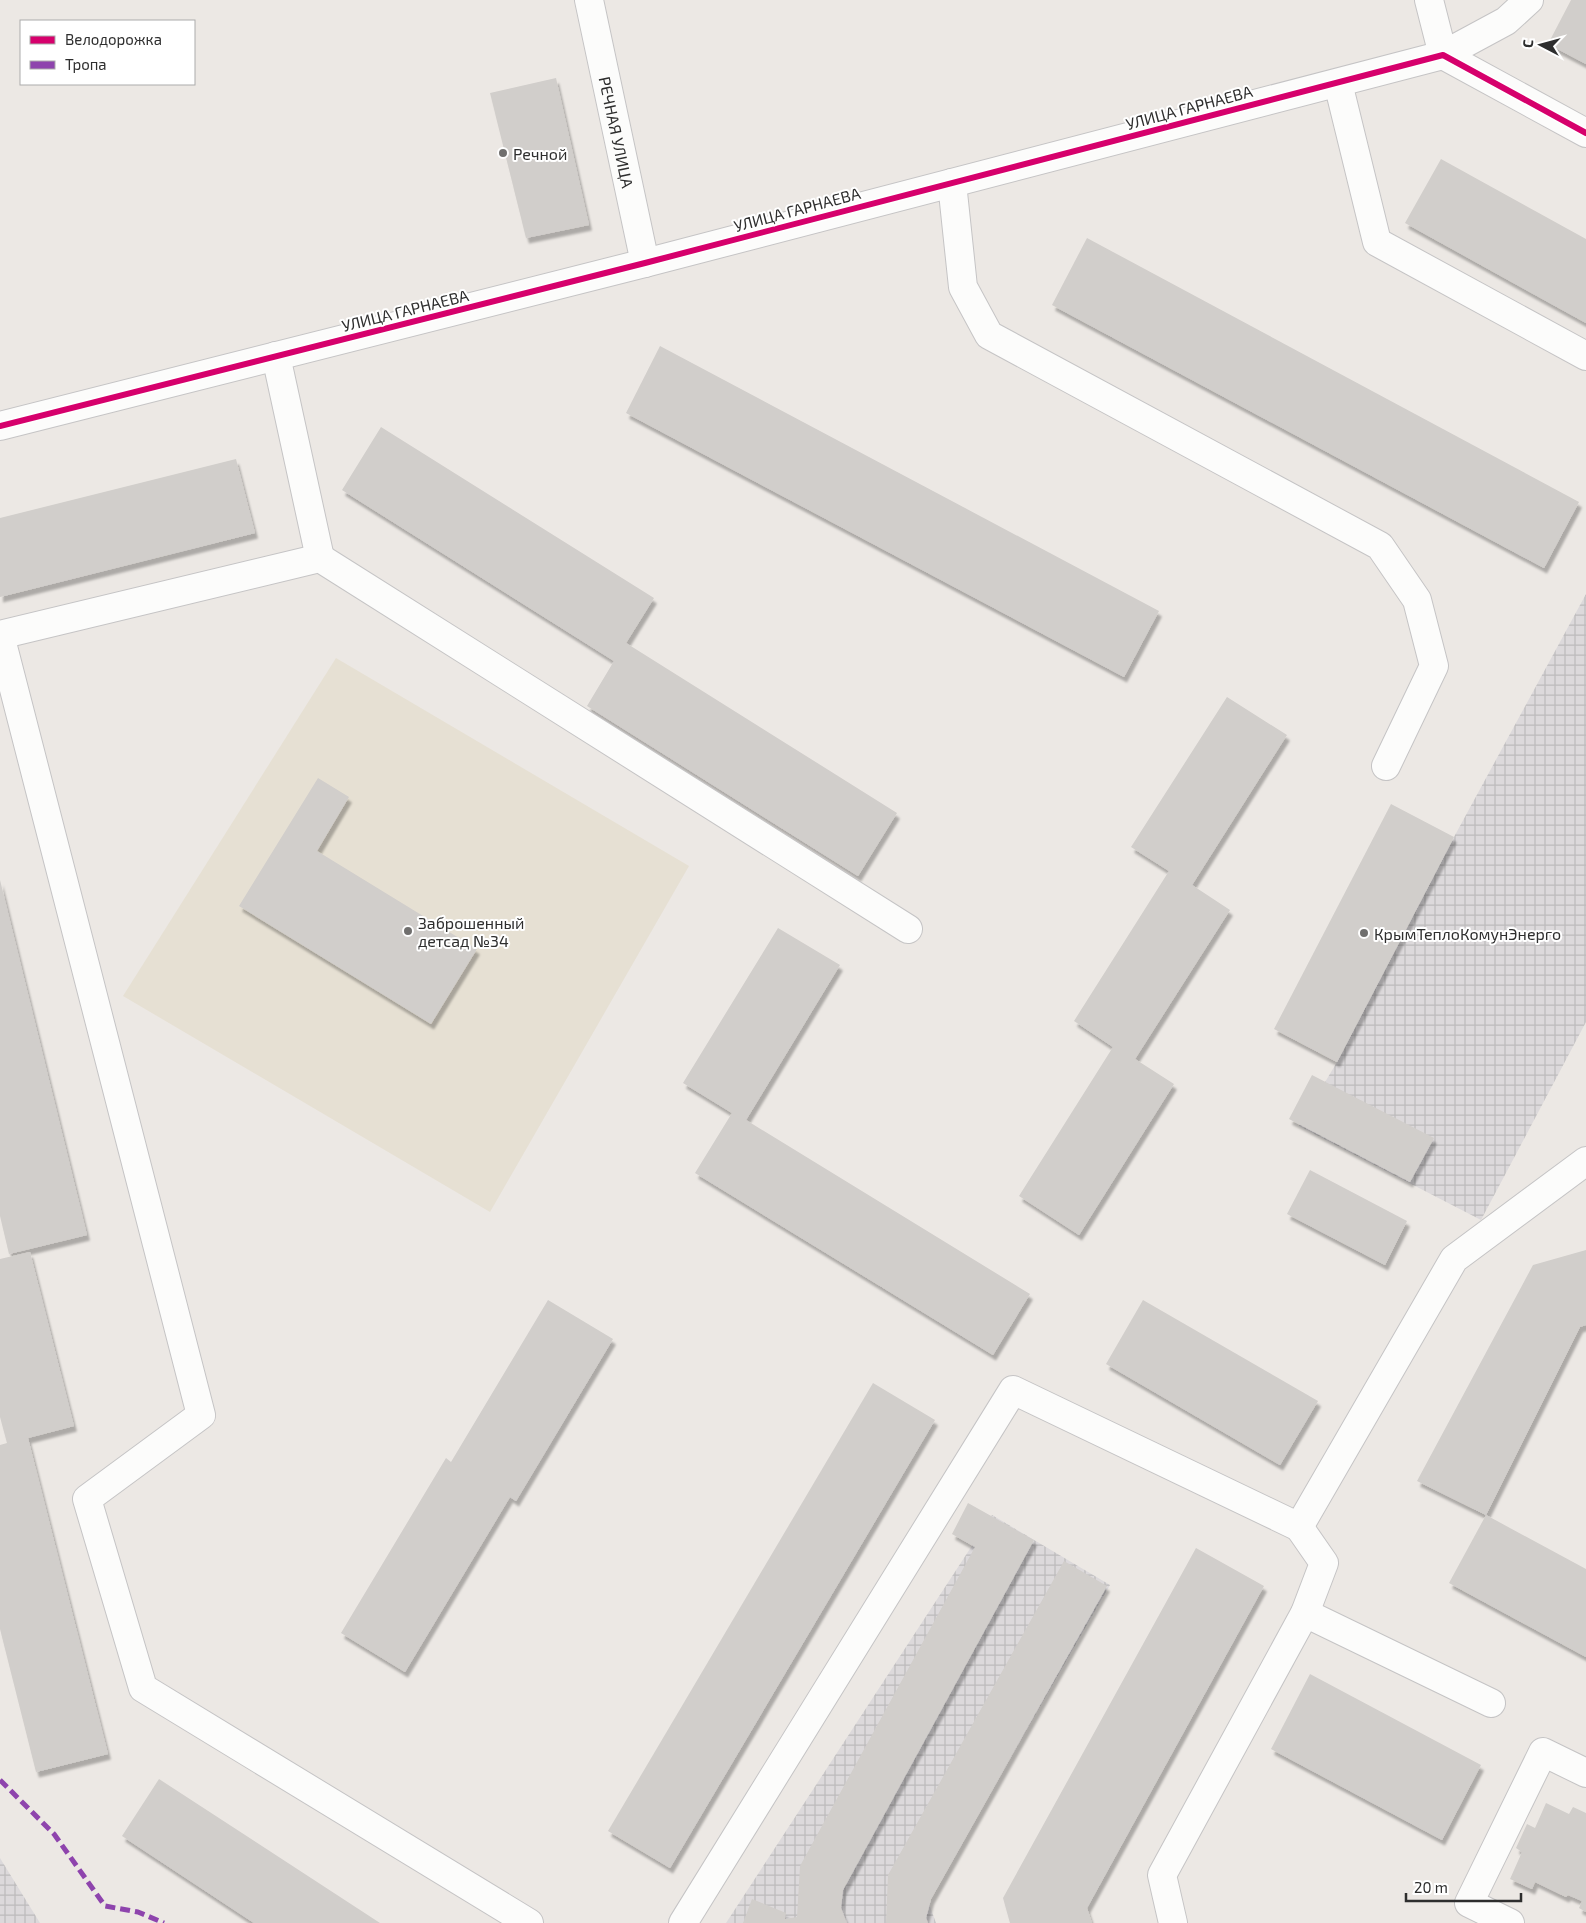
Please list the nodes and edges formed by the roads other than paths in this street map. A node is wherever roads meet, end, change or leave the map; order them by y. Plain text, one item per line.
1 (589, 0) edge
2 (1430, 0) edge
3 (1529, 0) edge
4 (1443, 56) junction
5 (1338, 83) junction
6 (1586, 133) edge
7 (952, 183) junction
8 (644, 263) junction
9 (276, 356) junction
10 (1586, 356) edge
11 (0, 426) edge
12 (320, 558) junction
13 (0, 635) edge
14 (1386, 766) dead end
15 (908, 929) dead end
16 (1586, 1161) edge
17 (1299, 1527) junction
18 (1305, 1612) junction
19 (1491, 1703) dead end
20 (1586, 1773) edge
21 (529, 1923) edge
22 (683, 1923) edge
23 (1173, 1923) edge
24 (1510, 1923) edge

1 - 8 street, РЕЧНАЯ УЛИЦА
2 - 4 street
3 - 4 street, УЛИЦА ГАРНАЕВА
4 - 5 street, УЛИЦА ГАРНАЕВА
4 - 6 street
5 - 7 street, УЛИЦА ГАРНАЕВА
5 - 10 street
7 - 8 street, УЛИЦА ГАРНАЕВА
7 - 14 street
8 - 9 street, УЛИЦА ГАРНАЕВА
9 - 11 street, УЛИЦА ГАРНАЕВА
9 - 12 street
12 - 13 street
12 - 15 street
13 - 21 street
16 - 17 street
17 - 18 street
17 - 22 street
18 - 19 street
18 - 23 street
20 - 24 street

